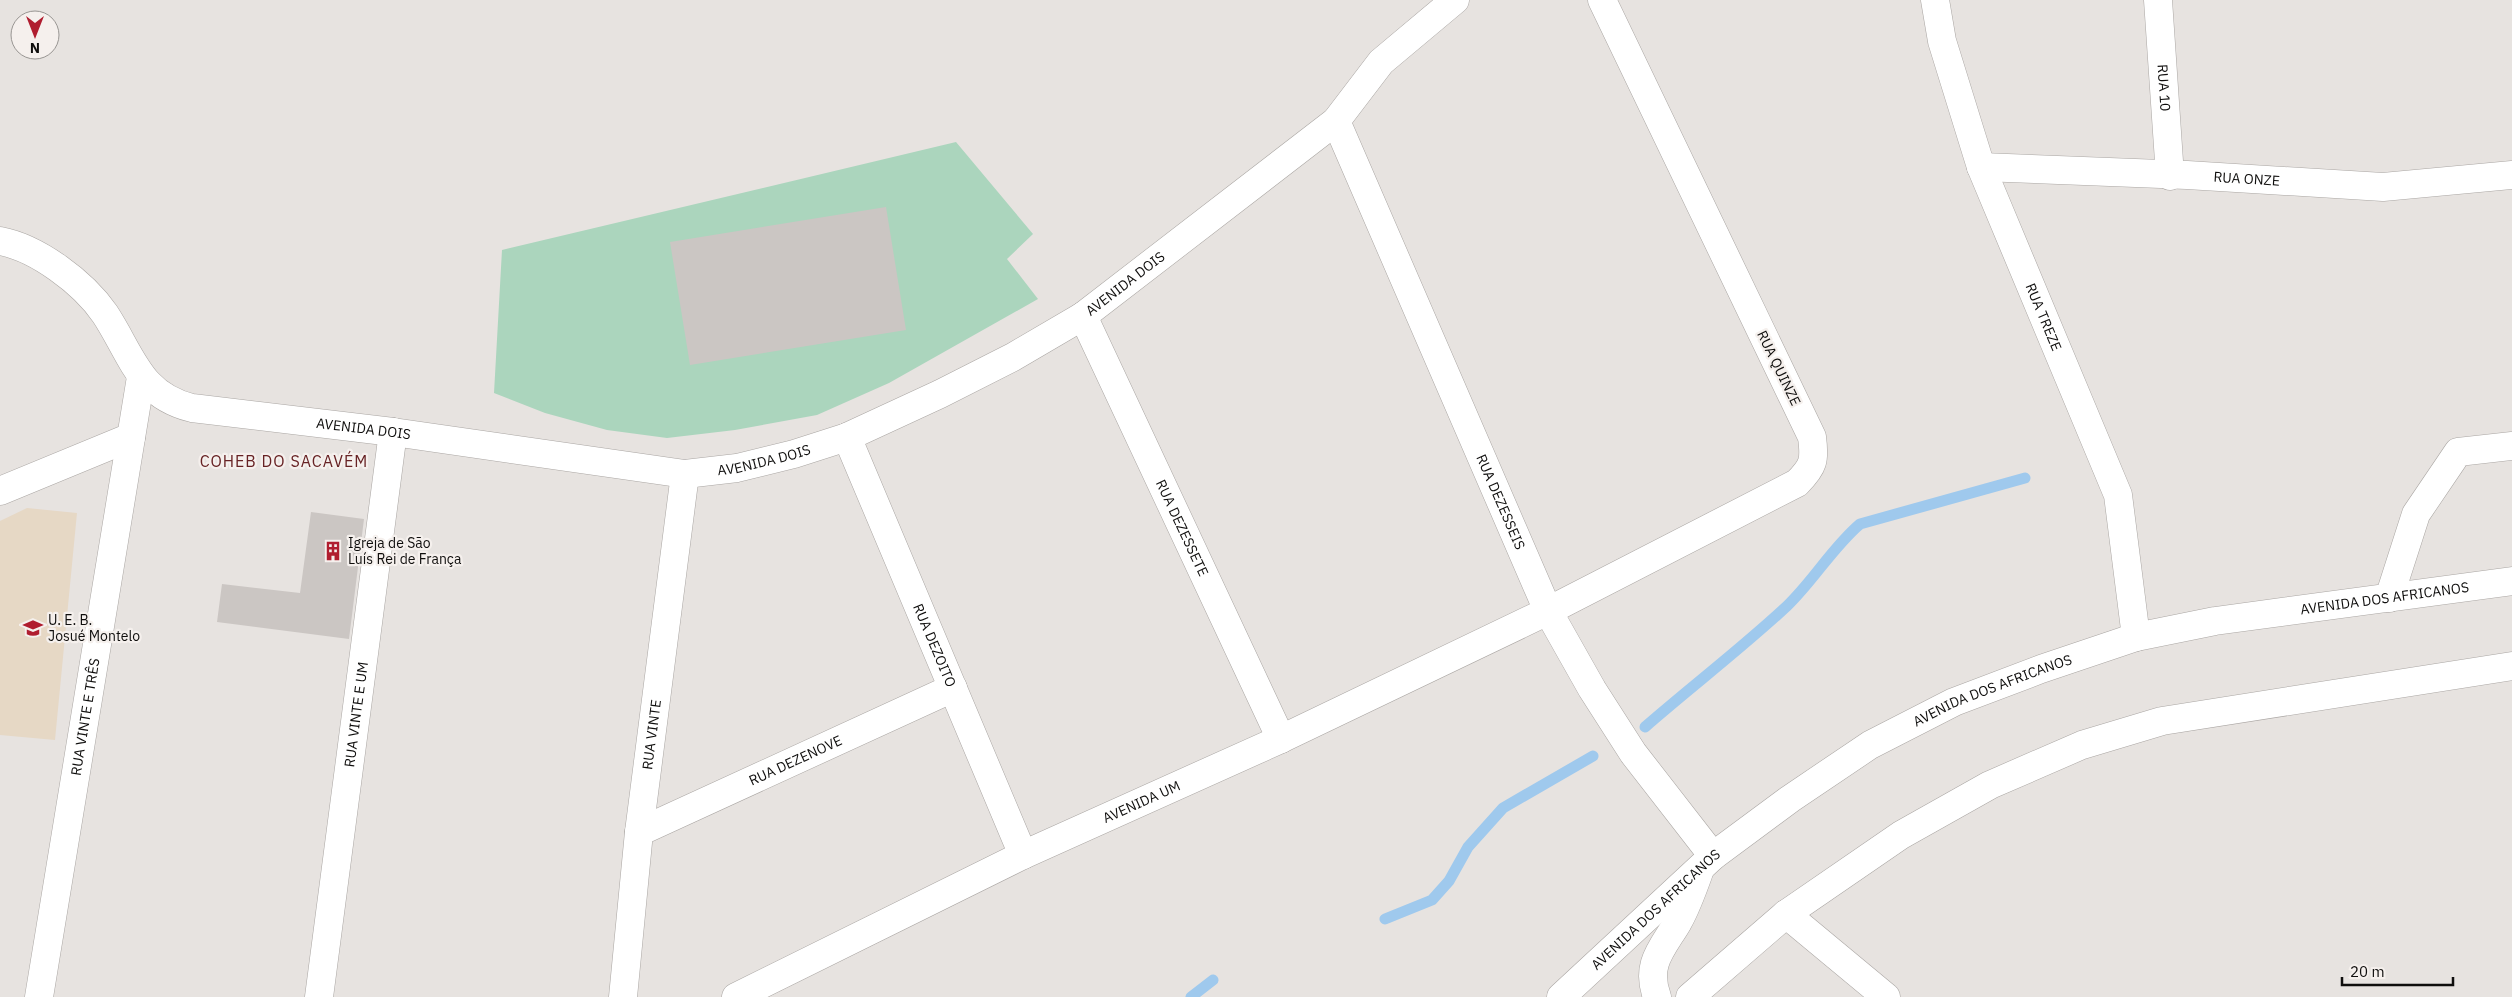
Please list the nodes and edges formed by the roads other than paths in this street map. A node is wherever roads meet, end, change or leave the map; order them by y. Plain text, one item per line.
1 (1455, 0) edge
2 (1602, 0) edge
3 (1935, 0) edge
4 (2158, 0) edge
5 (1336, 121) junction
6 (1981, 167) junction
7 (2512, 175) edge
8 (2170, 176) junction
9 (0, 241) edge
10 (1083, 316) junction
11 (141, 378) junction
12 (393, 432) junction
13 (132, 437) junction
14 (847, 437) junction
15 (2512, 446) edge
16 (685, 474) junction
17 (0, 491) edge
18 (2512, 581) edge
19 (2390, 598) junction
20 (1548, 611) junction
21 (2136, 637) junction
22 (2512, 666) edge
23 (953, 688) junction
24 (1281, 739) junction
25 (639, 832) junction
26 (1023, 854) junction
27 (1707, 861) junction
28 (1786, 914) junction
29 (39, 997) edge
30 (319, 997) edge
31 (623, 997) edge
32 (736, 997) edge
33 (1561, 997) edge
34 (1657, 997) edge
35 (1690, 997) edge
36 (1886, 997) edge

1 - 5 street, AVENIDA DOIS
2 - 20 street, RUA QUINZE
3 - 6 street, RUA TREZE
4 - 8 street, RUA 10
5 - 10 street, AVENIDA DOIS
5 - 20 street, RUA DEZESSEIS
6 - 8 street, RUA ONZE
6 - 21 street, RUA TREZE
7 - 8 street, RUA ONZE
9 - 11 street, AVENIDA DOIS
10 - 14 street, AVENIDA DOIS
10 - 24 street, RUA DEZESSETE
11 - 12 street, AVENIDA DOIS
11 - 13 street, RUA VINTE E TRÊS
12 - 16 street, AVENIDA DOIS
12 - 30 street, RUA VINTE E UM
13 - 17 street
13 - 29 street, RUA VINTE E TRÊS
14 - 16 street, AVENIDA DOIS
14 - 23 street, RUA DEZOITO
15 - 19 street
16 - 25 street, RUA VINTE
18 - 19 street, AVENIDA DOS AFRICANOS
19 - 21 street, AVENIDA DOS AFRICANOS
20 - 24 street, AVENIDA UM
20 - 27 street, RUA DEZESSEIS
21 - 27 street, AVENIDA DOS AFRICANOS
22 - 28 street
23 - 25 street, RUA DEZENOVE
23 - 26 street, RUA DEZOITO
24 - 26 street, AVENIDA UM
25 - 31 street, RUA VINTE
26 - 32 street, AVENIDA UM
27 - 33 street, AVENIDA DOS AFRICANOS
27 - 34 street
28 - 35 street
28 - 36 street

